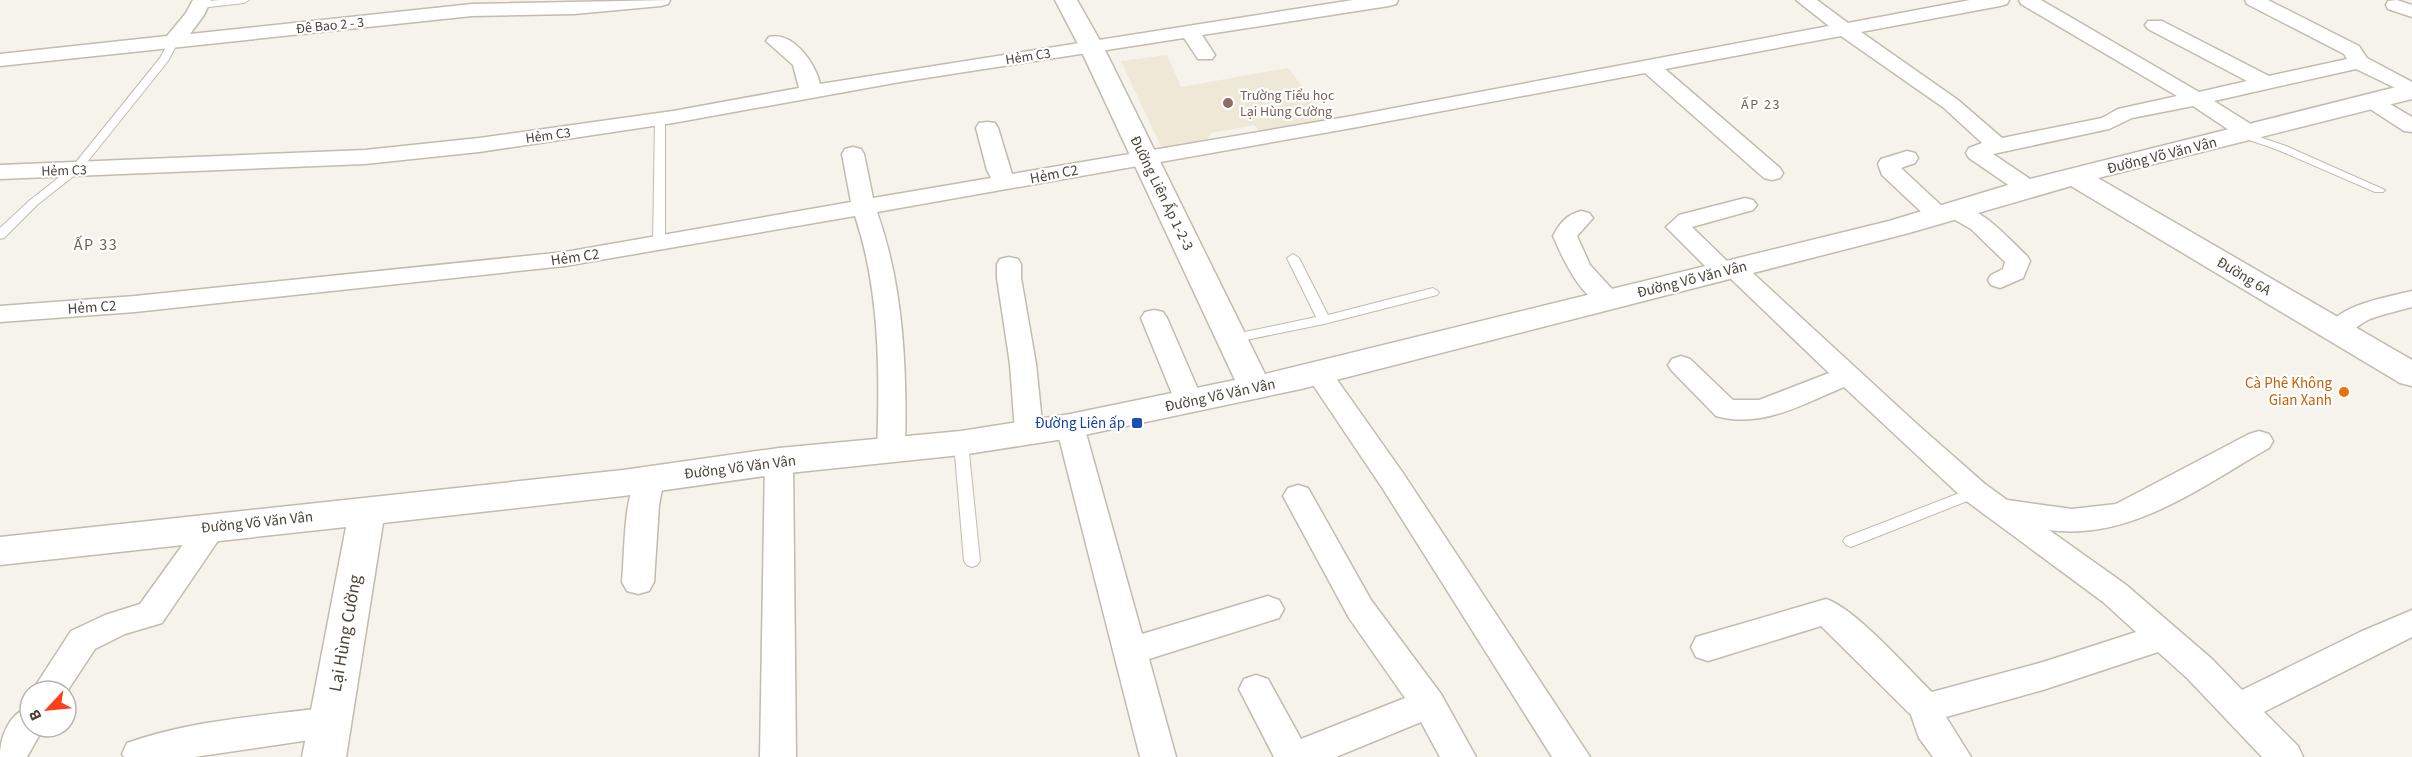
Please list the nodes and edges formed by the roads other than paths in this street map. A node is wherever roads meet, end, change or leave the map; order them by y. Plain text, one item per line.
1 (244, 0) edge
2 (661, 0) edge
3 (1066, 0) edge
4 (1389, 0) edge
5 (1805, 0) edge
6 (2000, 0) edge
7 (2028, 0) edge
8 (2254, 0) edge
9 (201, 2) edge
10 (575, 4) edge
11 (473, 5) edge
12 (2155, 25) dead end
13 (1845, 29) junction
14 (1190, 32) junction
15 (776, 41) dead end
16 (173, 42) junction
17 (1091, 46) junction
18 (1205, 55) dead end
19 (0, 60) edge
20 (2359, 62) junction
21 (1649, 66) junction
22 (2264, 82) junction
23 (2412, 91) edge
24 (810, 92) junction
25 (2196, 99) junction
26 (2372, 101) junction
27 (660, 119) junction
28 (2412, 126) edge
29 (987, 128) dead end
30 (2246, 134) junction
31 (1997, 145) junction
32 (853, 154) dead end
33 (1144, 156) junction
34 (1907, 158) dead end
35 (76, 169) junction
36 (0, 172) edge
37 (1772, 173) dead end
38 (2076, 177) junction
39 (1006, 184) junction
40 (2028, 188) junction
41 (2379, 190) dead end
42 (1745, 206) dead end
43 (864, 209) junction
44 (1948, 213) junction
45 (1581, 218) dead end
46 (0, 235) edge
47 (659, 244) junction
48 (1293, 258) dead end
49 (1009, 264) dead end
50 (1730, 270) junction
51 (2000, 280) dead end
52 (1433, 292) dead end
53 (2412, 299) edge
54 (1609, 300) junction
55 (0, 315) edge
56 (1154, 318) dead end
57 (1324, 320) junction
58 (2337, 330) junction
59 (1231, 339) junction
60 (1681, 366) dead end
61 (1318, 373) junction
62 (2412, 375) edge
63 (1847, 376) junction
64 (1255, 388) junction
65 (1189, 402) junction
66 (1070, 426) junction
67 (1029, 432) junction
68 (2259, 441) dead end
69 (961, 443) junction
70 (891, 451) junction
71 (779, 461) junction
72 (649, 479) junction
73 (1975, 492) junction
74 (1298, 496) dead end
75 (367, 510) junction
76 (2000, 510) junction
77 (213, 526) junction
78 (1851, 542) dead end
79 (0, 551) edge
80 (972, 561) dead end
81 (638, 582) dead end
82 (1268, 609) dead end
83 (2412, 623) edge
84 (2163, 637) junction
85 (1707, 647) dead end
86 (1130, 651) junction
87 (57, 679) edge
88 (1256, 689) dead end
89 (1429, 704) junction
90 (1926, 708) junction
91 (2238, 708) junction
92 (19, 739) edge
93 (327, 739) edge
94 (140, 754) dead end
95 (8, 757) edge
96 (778, 757) edge
97 (1158, 757) edge
98 (1294, 757) edge
99 (1458, 757) edge
100 (1572, 757) edge
101 (1953, 757) edge
102 (2285, 757) edge

1 - 9 lane
2 - 10 street, Đê Bao 2 - 3
3 - 17 street, Đường Liên Ấp 1-2-3
4 - 14 street, Hẻm C3
5 - 13 street
6 - 13 street, Hẻm C2
7 - 25 street
8 - 20 street
9 - 16 street
10 - 11 street, Đê Bao 2 - 3
11 - 16 street, Đê Bao 2 - 3
12 - 22 street
13 - 21 street, Hẻm C2
13 - 31 street
14 - 17 street, Hẻm C3
14 - 18 street
15 - 24 street
16 - 19 street, Đê Bao 2 - 3
16 - 35 lane
17 - 24 street, Hẻm C3
17 - 33 street, Đường Liên Ấp 1-2-3
20 - 22 street
20 - 23 street
21 - 33 street, Hẻm C2
21 - 37 street
22 - 25 street
23 - 26 street, Đường Võ Văn Vân
24 - 27 street, Hẻm C3
25 - 30 street
25 - 31 street
26 - 28 street
26 - 30 street, Đường Võ Văn Vân
27 - 35 street, Hẻm C3
27 - 47 lane
29 - 39 street
30 - 38 street, Đường Võ Văn Vân
30 - 41 lane
31 - 40 street
32 - 43 street
33 - 39 street, Hẻm C2
33 - 59 street, Đường Liên Ấp 1-2-3
34 - 44 street
35 - 36 street, Hẻm C3
35 - 46 lane
38 - 40 street, Đường Võ Văn Vân
38 - 58 street, Đường 6A
39 - 43 street, Hẻm C2
40 - 44 street, Đường Võ Văn Vân
42 - 50 street
43 - 47 street, Hẻm C2
43 - 70 street
44 - 50 street, Đường Võ Văn Vân
44 - 51 street
45 - 54 street
47 - 55 street, Hẻm C2
48 - 57 lane
49 - 67 street
50 - 54 street, Đường Võ Văn Vân
50 - 63 street
52 - 57 lane
53 - 58 street
54 - 61 street, Đường Võ Văn Vân
56 - 65 street
57 - 59 lane
58 - 62 street, Đường 6A
59 - 64 street, Đường Liên Ấp 1-2-3
60 - 63 street
61 - 64 street, Đường Võ Văn Vân
61 - 100 street
63 - 73 street
64 - 65 street, Đường Võ Văn Vân
65 - 66 street, Đường Võ Văn Vân
66 - 67 street, Đường Võ Văn Vân
66 - 86 street
67 - 69 street, Đường Võ Văn Vân
68 - 76 street
69 - 70 street, Đường Võ Văn Vân
69 - 80 lane
70 - 71 street, Đường Võ Văn Vân
71 - 72 street, Đường Võ Văn Vân
71 - 96 street
72 - 75 street, Đường Võ Văn Vân
72 - 81 street
73 - 76 street
73 - 78 lane
74 - 89 street
75 - 77 street, Đường Võ Văn Vân
75 - 93 street, Lại Hùng Cường
76 - 84 street
77 - 79 street, Đường Võ Văn Vân
77 - 87 street
82 - 86 street
83 - 91 street
84 - 90 street
84 - 91 street
85 - 90 street
86 - 97 street
88 - 98 street
89 - 98 street
89 - 99 street
90 - 101 street
91 - 102 street
92 - 95 street
93 - 94 street

